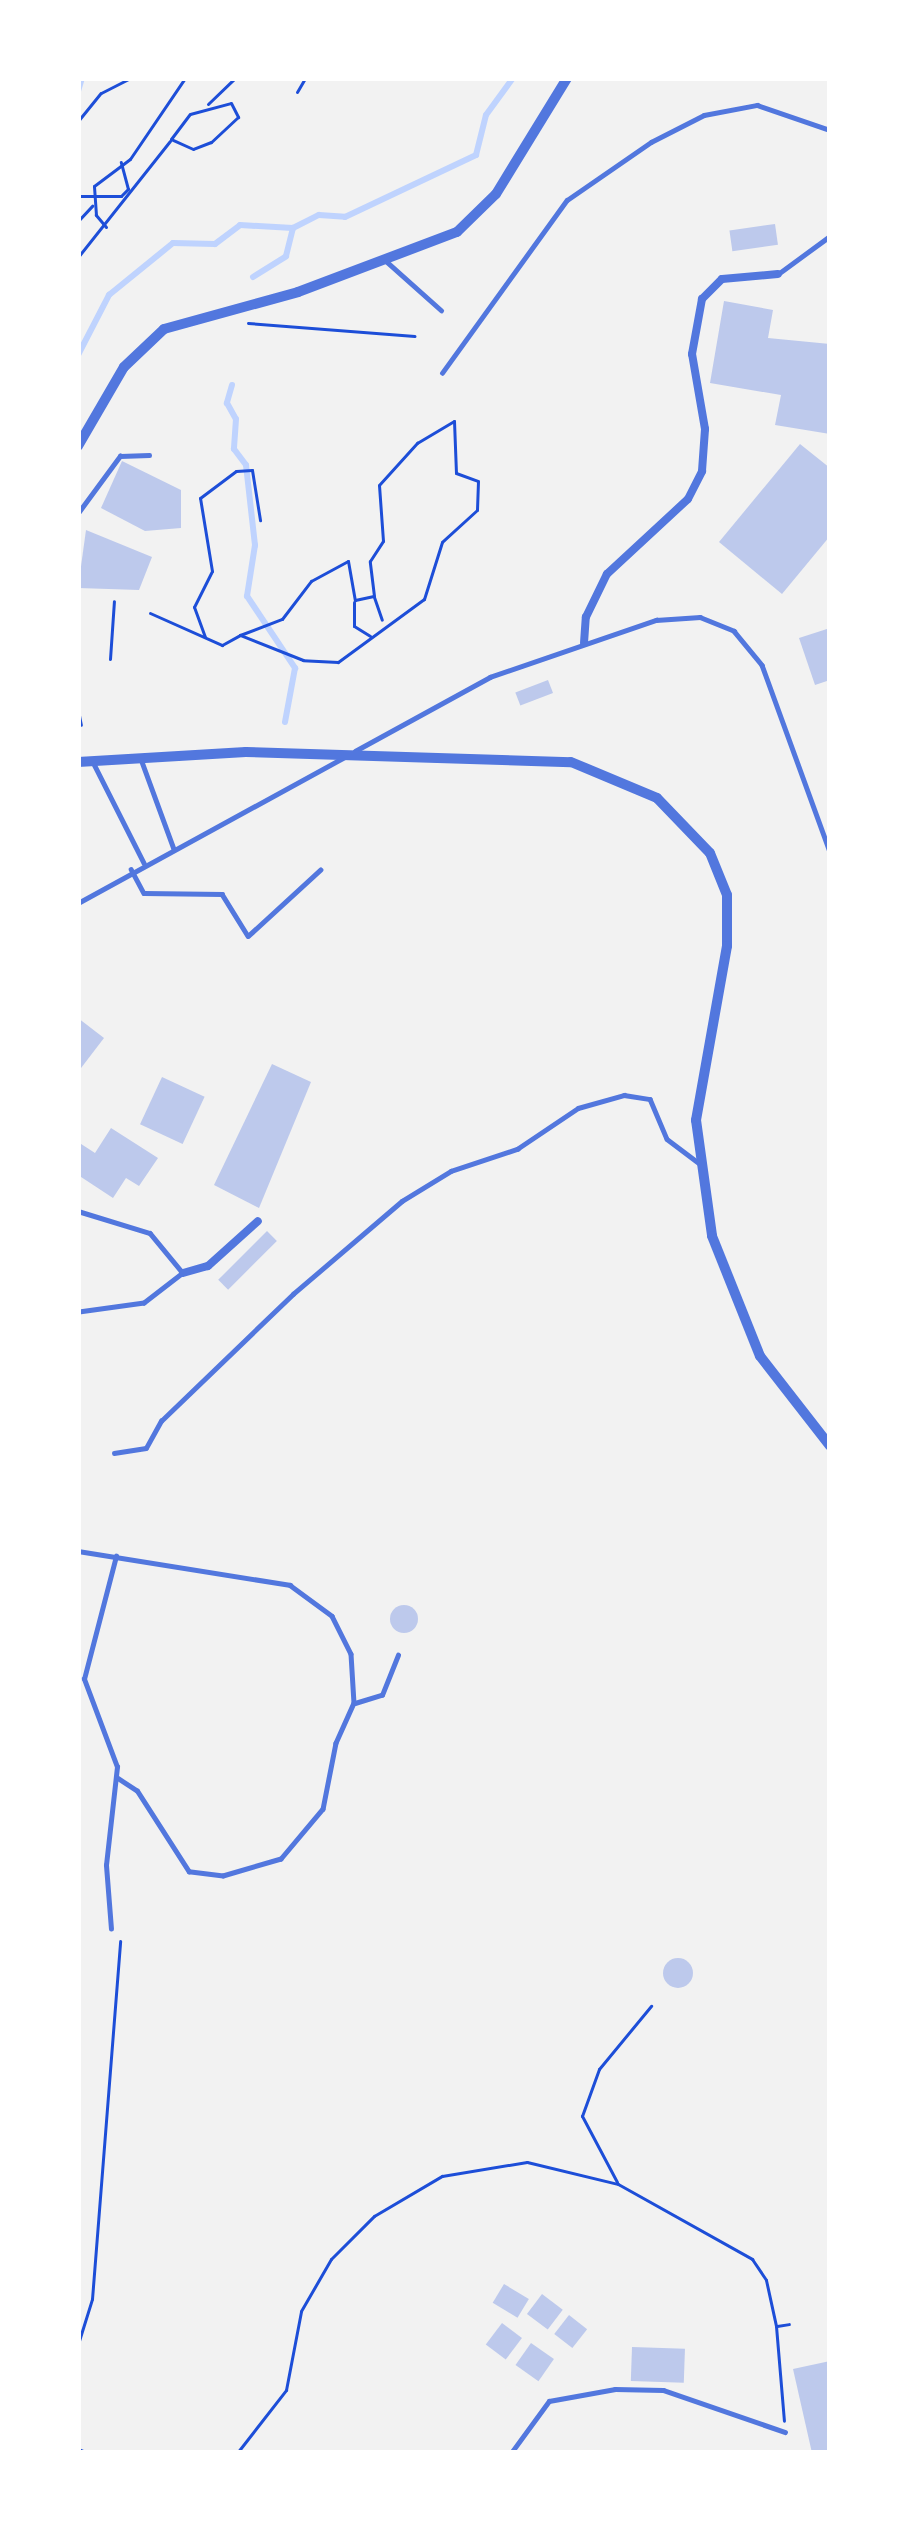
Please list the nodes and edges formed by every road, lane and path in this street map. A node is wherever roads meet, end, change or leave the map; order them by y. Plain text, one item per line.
1 (130, 78) edge
2 (184, 78) edge
3 (236, 78) edge
4 (305, 78) edge
5 (567, 78) edge
6 (297, 92) dead end
7 (207, 106) junction
8 (78, 121) edge
9 (830, 130) edge
10 (171, 139) junction
11 (121, 162) junction
12 (92, 195) junction
13 (78, 196) edge
14 (93, 205) junction
15 (78, 221) edge
16 (106, 227) junction
17 (830, 236) edge
18 (79, 253) edge
19 (386, 261) junction
20 (778, 274) joint
21 (441, 310) dead end
22 (247, 323) dead end
23 (414, 336) dead end
24 (442, 373) dead end
25 (78, 446) edge
26 (148, 455) dead end
27 (78, 513) edge
28 (260, 520) dead end
29 (374, 596) junction
30 (355, 600) junction
31 (114, 601) dead end
32 (150, 613) dead end
33 (385, 622) junction
34 (241, 634) junction
35 (370, 636) junction
36 (206, 637) junction
37 (584, 643) junction
38 (110, 659) dead end
39 (78, 710) edge
40 (81, 725) dead end
41 (140, 755) junction
42 (93, 762) junction
43 (78, 763) edge
44 (174, 849) junction
45 (830, 852) edge
46 (144, 863) junction
47 (131, 869) junction
48 (320, 870) dead end
49 (78, 903) edge
50 (699, 1162) junction
51 (78, 1211) edge
52 (258, 1221) dead end
53 (183, 1273) junction
54 (78, 1312) edge
55 (830, 1446) edge
56 (114, 1453) dead end
57 (78, 1551) edge
58 (116, 1556) junction
59 (398, 1655) dead end
60 (354, 1702) junction
61 (117, 1778) junction
62 (112, 1928) dead end
63 (120, 1940) dead end
64 (651, 2006) dead end
65 (618, 2184) junction
66 (789, 2324) dead end
67 (776, 2326) junction
68 (78, 2344) edge
69 (785, 2432) joint
70 (78, 2449) edge
71 (88, 2453) edge
72 (236, 2453) edge
73 (511, 2453) edge

1 - 8 path
2 - 11 path
3 - 7 path
4 - 6 path
5 - 19 street
7 - 10 path
7 - 10 path
9 - 24 lane
10 - 16 path
11 - 12 path
11 - 12 path
12 - 13 path
12 - 14 path
14 - 15 path
14 - 16 path
16 - 18 path
17 - 20 lane
19 - 21 lane
19 - 25 street
20 - 37 street
22 - 23 path
26 - 27 lane
28 - 36 path
29 - 30 path
29 - 33 path
29 - 33 path
30 - 34 path
30 - 35 path
31 - 38 path
32 - 36 path
33 - 35 path
34 - 35 path
34 - 36 path
37 - 44 lane
37 - 45 lane
39 - 40 path
41 - 42 street
41 - 44 lane
41 - 50 street
42 - 43 street
42 - 46 lane
44 - 46 lane
46 - 47 lane
47 - 48 lane
47 - 49 lane
50 - 55 street
50 - 56 lane
51 - 53 lane
52 - 53 street
53 - 54 lane
57 - 58 lane
58 - 60 lane
58 - 61 lane
59 - 60 lane
60 - 61 lane
61 - 62 lane
63 - 68 path
64 - 65 path
65 - 67 path
65 - 72 path
66 - 67 path
67 - 69 path
69 - 73 lane
70 - 71 path

